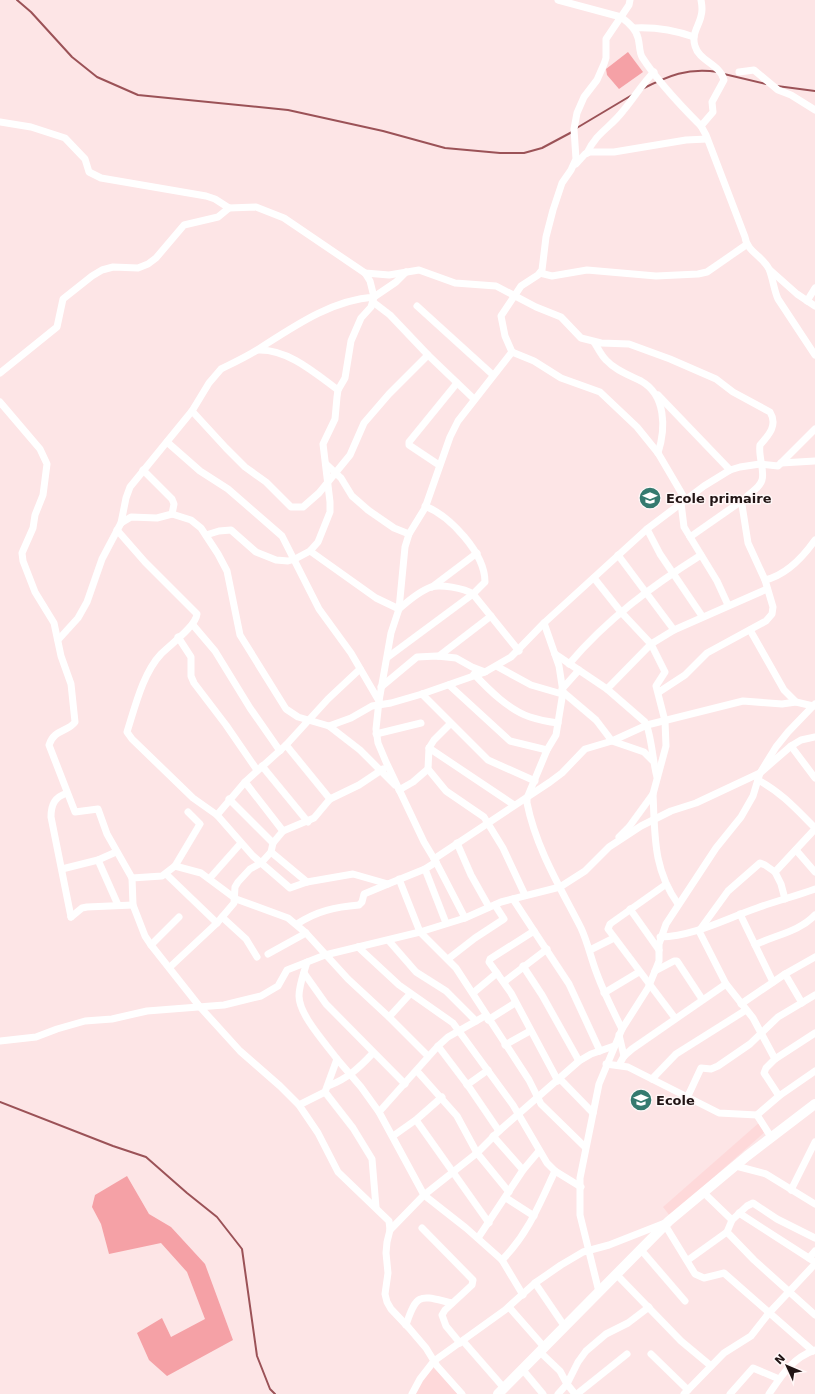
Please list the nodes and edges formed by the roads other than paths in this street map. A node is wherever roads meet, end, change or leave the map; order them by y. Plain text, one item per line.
1 (558, 0) edge
2 (701, 0) edge
3 (631, 2) edge
4 (621, 17) junction
5 (634, 28) junction
6 (694, 37) junction
7 (654, 72) junction
8 (739, 72) dead end
9 (814, 107) edge
10 (0, 122) edge
11 (701, 126) junction
12 (707, 140) junction
13 (587, 153) junction
14 (571, 170) junction
15 (229, 208) junction
16 (746, 244) junction
17 (769, 270) junction
18 (406, 272) junction
19 (364, 273) junction
20 (540, 273) junction
21 (815, 288) edge
22 (513, 295) junction
23 (374, 299) junction
24 (807, 301) junction
25 (417, 306) dead end
26 (815, 306) edge
27 (594, 342) junction
28 (257, 350) junction
29 (512, 352) junction
30 (428, 355) junction
31 (815, 355) edge
32 (0, 373) edge
33 (493, 375) junction
34 (457, 384) junction
35 (338, 390) junction
36 (657, 395) junction
37 (474, 399) junction
38 (0, 402) edge
39 (192, 411) junction
40 (815, 429) edge
41 (167, 442) junction
42 (658, 453) junction
43 (815, 461) edge
44 (326, 464) junction
45 (760, 464) junction
46 (781, 464) junction
47 (439, 465) junction
48 (143, 470) junction
49 (730, 470) junction
50 (335, 472) junction
51 (327, 484) junction
52 (743, 500) junction
53 (683, 501) junction
54 (425, 506) junction
55 (172, 514) junction
56 (119, 526) junction
57 (646, 529) junction
58 (409, 534) junction
59 (206, 535) junction
60 (690, 536) junction
61 (815, 540) edge
62 (310, 551) junction
63 (477, 553) junction
64 (618, 555) junction
65 (701, 555) junction
66 (295, 559) junction
67 (672, 573) junction
68 (594, 578) junction
69 (765, 580) junction
70 (432, 587) junction
71 (767, 588) junction
72 (647, 592) junction
73 (473, 594) junction
74 (728, 605) junction
75 (399, 608) junction
76 (621, 612) junction
77 (491, 616) junction
78 (702, 616) junction
79 (544, 623) junction
80 (193, 625) junction
81 (674, 630) junction
82 (750, 630) junction
83 (178, 638) junction
84 (58, 640) junction
85 (651, 644) junction
86 (518, 651) junction
87 (555, 654) junction
88 (439, 656) junction
89 (388, 657) junction
90 (465, 663) junction
91 (570, 664) junction
92 (498, 667) junction
93 (360, 669) junction
94 (579, 670) junction
95 (485, 672) junction
96 (476, 676) junction
97 (450, 685) junction
98 (381, 688) junction
99 (607, 690) junction
100 (562, 692) junction
101 (659, 692) junction
102 (422, 694) junction
103 (796, 702) junction
104 (379, 703) junction
105 (814, 705) edge
106 (666, 720) junction
107 (309, 721) junction
108 (421, 723) dead end
109 (450, 724) junction
110 (558, 724) junction
111 (647, 725) junction
112 (329, 726) junction
113 (376, 734) junction
114 (815, 737) edge
115 (612, 740) junction
116 (286, 745) junction
117 (791, 746) junction
118 (429, 748) junction
119 (547, 750) junction
120 (280, 751) junction
121 (652, 760) junction
122 (388, 766) junction
123 (259, 768) junction
124 (428, 768) junction
125 (380, 770) junction
126 (759, 777) junction
127 (657, 778) junction
128 (815, 778) edge
129 (535, 781) junction
130 (245, 782) junction
131 (399, 789) junction
132 (67, 793) junction
133 (653, 794) junction
134 (527, 798) junction
135 (229, 799) junction
136 (330, 799) junction
137 (514, 805) junction
138 (188, 812) dead end
139 (217, 815) junction
140 (654, 820) junction
141 (308, 822) junction
142 (487, 822) junction
143 (814, 826) edge
144 (283, 831) junction
145 (240, 843) junction
146 (273, 843) junction
147 (456, 844) junction
148 (609, 847) junction
149 (796, 850) junction
150 (116, 852) junction
151 (271, 852) junction
152 (98, 860) junction
153 (435, 860) junction
154 (261, 863) junction
155 (176, 866) junction
156 (62, 869) junction
157 (425, 869) junction
158 (775, 872) junction
159 (815, 872) edge
160 (166, 874) junction
161 (132, 878) junction
162 (210, 878) junction
163 (399, 880) junction
164 (307, 882) junction
165 (388, 884) junction
166 (665, 885) junction
167 (560, 887) junction
168 (815, 889) edge
169 (525, 895) junction
170 (236, 899) junction
171 (513, 899) junction
172 (785, 899) junction
173 (678, 904) junction
174 (118, 905) junction
175 (134, 905) junction
176 (492, 906) junction
177 (630, 909) junction
178 (740, 914) junction
179 (179, 917) dead end
180 (465, 918) junction
181 (220, 920) junction
182 (814, 920) edge
183 (446, 923) junction
184 (297, 924) junction
185 (534, 931) junction
186 (699, 931) junction
187 (420, 932) junction
188 (306, 933) junction
189 (660, 937) junction
190 (614, 938) junction
191 (389, 941) junction
192 (151, 945) junction
193 (755, 945) junction
194 (358, 947) junction
195 (547, 949) junction
196 (590, 950) junction
197 (659, 951) junction
198 (268, 954) dead end
199 (325, 955) junction
200 (257, 957) dead end
201 (815, 957) edge
202 (448, 959) junction
203 (307, 962) junction
204 (523, 966) junction
205 (170, 967) junction
206 (639, 972) junction
207 (655, 972) junction
208 (304, 973) junction
209 (497, 973) junction
210 (785, 974) junction
211 (504, 982) junction
212 (773, 982) junction
213 (726, 984) junction
214 (649, 985) junction
215 (473, 993) junction
216 (604, 993) junction
217 (410, 994) junction
218 (815, 995) edge
219 (702, 999) junction
220 (515, 1003) junction
221 (802, 1003) junction
222 (200, 1007) junction
223 (743, 1007) junction
224 (389, 1017) junction
225 (487, 1018) junction
226 (675, 1018) junction
227 (476, 1021) junction
228 (459, 1031) junction
229 (530, 1031) junction
230 (621, 1032) junction
231 (762, 1032) junction
232 (815, 1033) edge
233 (0, 1041) edge
234 (505, 1045) junction
235 (438, 1046) junction
236 (614, 1046) junction
237 (600, 1051) junction
238 (373, 1053) junction
239 (428, 1056) junction
240 (624, 1056) junction
241 (337, 1059) junction
242 (775, 1059) junction
243 (579, 1061) junction
244 (606, 1064) junction
245 (618, 1065) junction
246 (488, 1070) junction
247 (417, 1071) junction
248 (815, 1071) edge
249 (351, 1075) junction
250 (652, 1079) junction
251 (559, 1080) junction
252 (405, 1084) junction
253 (467, 1085) junction
254 (327, 1089) junction
255 (779, 1096) junction
256 (442, 1097) junction
257 (538, 1098) junction
258 (687, 1098) junction
259 (815, 1104) edge
260 (299, 1105) junction
261 (379, 1112) junction
262 (593, 1113) junction
263 (519, 1114) junction
264 (757, 1115) junction
265 (416, 1120) junction
266 (499, 1131) junction
267 (393, 1136) junction
268 (493, 1136) junction
269 (771, 1137) junction
270 (815, 1142) edge
271 (586, 1147) junction
272 (539, 1151) junction
273 (477, 1153) junction
274 (736, 1166) junction
275 (523, 1170) junction
276 (555, 1171) junction
277 (453, 1172) junction
278 (581, 1186) junction
279 (791, 1190) junction
280 (704, 1193) junction
281 (424, 1195) junction
282 (507, 1195) junction
283 (815, 1204) edge
284 (376, 1207) junction
285 (739, 1213) junction
286 (534, 1216) junction
287 (732, 1220) junction
288 (489, 1223) junction
289 (667, 1223) junction
290 (422, 1228) dead end
291 (390, 1230) junction
292 (727, 1232) junction
293 (478, 1238) junction
294 (815, 1238) edge
295 (588, 1250) junction
296 (642, 1250) junction
297 (815, 1251) edge
298 (502, 1260) junction
299 (688, 1260) junction
300 (813, 1261) edge
301 (617, 1275) junction
302 (536, 1283) junction
303 (789, 1291) junction
304 (599, 1292) junction
305 (523, 1295) junction
306 (685, 1301) dead end
307 (452, 1303) junction
308 (509, 1307) junction
309 (649, 1307) junction
310 (769, 1313) junction
311 (815, 1315) edge
312 (406, 1325) junction
313 (565, 1327) junction
314 (462, 1342) junction
315 (543, 1350) junction
316 (814, 1350) edge
317 (627, 1354) dead end
318 (651, 1354) dead end
319 (434, 1362) junction
320 (711, 1366) junction
321 (523, 1370) junction
322 (779, 1379) junction
323 (567, 1384) junction
324 (501, 1391) edge
325 (686, 1392) edge
326 (412, 1394) edge
327 (462, 1394) edge
328 (543, 1394) edge
329 (558, 1394) edge
330 (576, 1394) edge
331 (730, 1394) edge
332 (769, 1394) edge

1 - 4 street
2 - 6 street
3 - 4 street
4 - 5 street
4 - 14 street
5 - 6 street
5 - 7 street
6 - 11 street
7 - 11 street
7 - 13 street
8 - 9 street
10 - 15 street
11 - 12 street
12 - 13 street
12 - 16 street
13 - 14 street
14 - 20 street
15 - 19 street
15 - 32 street
16 - 17 street
16 - 20 street
17 - 24 street
17 - 31 street
18 - 19 street
18 - 22 street
18 - 23 street
19 - 23 street
20 - 22 street
21 - 24 street
22 - 27 street
22 - 29 street
23 - 28 street
23 - 30 street
23 - 35 street
24 - 26 street
25 - 33 street
27 - 36 street
27 - 45 street
28 - 35 street
28 - 39 street
29 - 33 street
29 - 42 street
30 - 34 street
30 - 50 street
33 - 37 street
34 - 37 street
34 - 47 street
35 - 44 street
36 - 42 street
36 - 49 street
37 - 47 street
38 - 84 street
39 - 41 street
39 - 51 street
40 - 46 street
41 - 48 street
41 - 66 street
42 - 53 street
43 - 46 street
44 - 50 street
44 - 51 street
45 - 46 street
45 - 49 street
45 - 52 street
47 - 54 street
48 - 55 street
48 - 56 street
49 - 53 street
50 - 51 street
50 - 58 street
51 - 62 street
52 - 60 street
52 - 69 street
53 - 57 street
53 - 60 street
54 - 58 street
54 - 63 street
55 - 56 street
55 - 59 street
56 - 80 street
56 - 84 street
57 - 64 street
57 - 67 street
58 - 75 street
59 - 66 street
59 - 107 street
60 - 65 street
61 - 69 street
62 - 66 street
62 - 75 street
63 - 70 street
63 - 73 street
64 - 68 street
64 - 72 street
65 - 67 street
65 - 74 street
66 - 93 street
67 - 72 street
67 - 78 street
68 - 76 street
68 - 79 street
69 - 71 street
70 - 73 street
70 - 75 street
71 - 74 street
71 - 82 street
72 - 76 street
72 - 81 street
73 - 77 street
73 - 89 street
74 - 78 street
75 - 89 street
76 - 85 street
76 - 91 street
77 - 86 street
77 - 88 street
78 - 81 street
79 - 86 street
79 - 87 street
80 - 83 street
80 - 120 street
81 - 85 street
82 - 101 street
82 - 103 street
83 - 123 street
83 - 139 street
84 - 132 street
85 - 99 street
85 - 101 street
86 - 92 street
87 - 91 street
87 - 100 street
88 - 90 street
88 - 98 street
89 - 98 street
90 - 95 street
90 - 96 street
91 - 94 street
92 - 95 street
92 - 100 street
93 - 104 street
93 - 107 street
94 - 99 street
94 - 100 street
95 - 96 street
96 - 97 street
96 - 110 street
97 - 102 street
97 - 119 street
98 - 104 street
99 - 111 street
100 - 110 street
100 - 115 street
101 - 106 street
102 - 104 street
102 - 109 street
103 - 105 street
103 - 106 street
104 - 112 street
104 - 113 street
105 - 126 street
106 - 111 street
106 - 127 street
107 - 112 street
107 - 116 street
108 - 113 street
109 - 118 street
109 - 129 street
110 - 119 street
111 - 115 street
111 - 121 street
112 - 125 street
113 - 122 street
114 - 117 street
115 - 121 street
115 - 134 street
116 - 120 street
116 - 136 street
117 - 126 street
117 - 128 street
118 - 124 street
118 - 137 street
119 - 129 street
120 - 123 street
121 - 127 street
122 - 125 street
122 - 131 street
123 - 130 street
123 - 141 street
124 - 131 street
124 - 142 street
125 - 131 street
125 - 136 street
126 - 140 street
126 - 143 street
126 - 173 street
127 - 133 street
129 - 134 street
130 - 135 street
130 - 144 street
131 - 153 street
132 - 150 street
132 - 156 street
133 - 140 street
133 - 148 street
134 - 137 street
134 - 167 street
135 - 139 street
135 - 146 street
136 - 141 street
137 - 142 street
138 - 155 street
139 - 145 street
140 - 148 street
140 - 166 street
141 - 144 street
142 - 147 street
142 - 169 street
143 - 149 street
144 - 146 street
145 - 154 street
145 - 162 street
146 - 151 street
147 - 153 street
147 - 176 street
148 - 167 street
149 - 158 street
149 - 159 street
150 - 152 street
150 - 161 street
151 - 154 street
151 - 164 street
152 - 156 street
152 - 174 street
153 - 157 street
153 - 180 street
154 - 164 street
154 - 170 street
155 - 160 street
155 - 162 street
156 - 174 street
157 - 163 street
157 - 183 street
158 - 172 street
158 - 186 street
160 - 161 street
160 - 181 street
161 - 175 street
162 - 170 street
163 - 165 street
163 - 187 street
164 - 165 street
165 - 184 street
166 - 173 street
166 - 177 street
167 - 169 street
167 - 196 street
168 - 172 street
169 - 171 street
170 - 181 street
170 - 184 street
171 - 176 street
171 - 185 street
172 - 178 street
173 - 189 street
174 - 175 street
175 - 192 street
176 - 180 street
176 - 202 street
177 - 190 street
177 - 197 street
178 - 186 street
178 - 193 street
179 - 192 street
180 - 183 street
181 - 200 street
181 - 205 street
182 - 193 street
183 - 187 street
184 - 188 street
185 - 195 street
185 - 209 street
186 - 189 street
186 - 213 street
187 - 191 street
187 - 202 street
188 - 198 street
188 - 199 street
189 - 197 street
190 - 196 street
190 - 206 street
191 - 194 street
191 - 227 street
192 - 205 street
193 - 212 street
194 - 199 street
194 - 217 street
195 - 204 street
195 - 237 street
196 - 216 street
197 - 207 street
199 - 203 street
199 - 224 street
201 - 210 street
202 - 215 street
203 - 208 street
203 - 222 street
204 - 211 street
204 - 243 street
205 - 222 street
206 - 214 street
206 - 216 street
207 - 214 street
207 - 219 street
208 - 238 street
208 - 241 street
209 - 211 street
209 - 215 street
210 - 212 street
210 - 221 street
211 - 220 street
212 - 223 street
213 - 219 street
213 - 223 street
214 - 226 street
214 - 230 street
215 - 225 street
216 - 230 street
217 - 224 street
217 - 228 street
218 - 221 street
219 - 226 street
220 - 225 street
220 - 229 street
221 - 231 street
222 - 233 street
222 - 260 street
223 - 231 street
223 - 250 street
224 - 239 street
225 - 227 street
225 - 234 street
226 - 240 street
227 - 228 street
228 - 235 street
228 - 246 street
229 - 234 street
229 - 251 street
230 - 236 street
230 - 240 street
231 - 242 street
231 - 258 street
232 - 242 street
234 - 257 street
235 - 239 street
235 - 253 street
236 - 237 street
236 - 244 street
237 - 243 street
238 - 249 street
238 - 252 street
239 - 247 street
240 - 245 street
241 - 249 street
241 - 254 street
242 - 255 street
243 - 251 street
244 - 245 street
244 - 262 street
245 - 250 street
246 - 253 street
246 - 263 street
247 - 252 street
247 - 256 street
248 - 255 street
249 - 254 street
249 - 261 street
250 - 258 street
251 - 257 street
251 - 262 street
252 - 261 street
253 - 266 street
254 - 260 street
254 - 284 street
255 - 264 street
256 - 265 street
256 - 273 street
257 - 263 street
257 - 271 street
258 - 264 street
259 - 269 street
260 - 284 street
261 - 267 street
262 - 271 street
263 - 266 street
263 - 272 street
264 - 269 street
265 - 267 street
265 - 277 street
266 - 268 street
267 - 281 street
268 - 273 street
268 - 275 street
269 - 274 street
270 - 279 street
271 - 278 street
272 - 275 street
272 - 276 street
273 - 277 street
273 - 282 street
274 - 279 street
274 - 280 street
275 - 282 street
276 - 278 street
276 - 286 street
277 - 281 street
277 - 288 street
278 - 295 street
279 - 283 street
280 - 287 street
280 - 289 street
281 - 291 street
281 - 293 street
282 - 286 street
282 - 288 street
284 - 291 street
285 - 287 street
285 - 294 street
285 - 300 street
286 - 298 street
287 - 292 street
288 - 293 street
289 - 295 street
289 - 296 street
289 - 299 street
290 - 307 street
291 - 312 street
292 - 299 street
292 - 303 street
293 - 298 street
295 - 302 street
295 - 304 street
296 - 301 street
296 - 306 street
297 - 300 street
298 - 305 street
299 - 310 street
300 - 303 street
301 - 304 street
301 - 309 street
302 - 305 street
302 - 313 street
303 - 310 street
303 - 311 street
304 - 313 street
305 - 308 street
307 - 312 street
307 - 314 street
308 - 314 street
308 - 315 street
309 - 320 street
309 - 323 street
310 - 316 street
310 - 320 street
312 - 319 street
313 - 315 street
314 - 319 street
314 - 324 street
315 - 321 street
315 - 323 street
316 - 322 street
317 - 330 street
318 - 325 street
319 - 326 street
319 - 327 street
320 - 325 street
321 - 324 street
321 - 328 street
322 - 331 street
322 - 332 street
323 - 329 street
323 - 330 street

